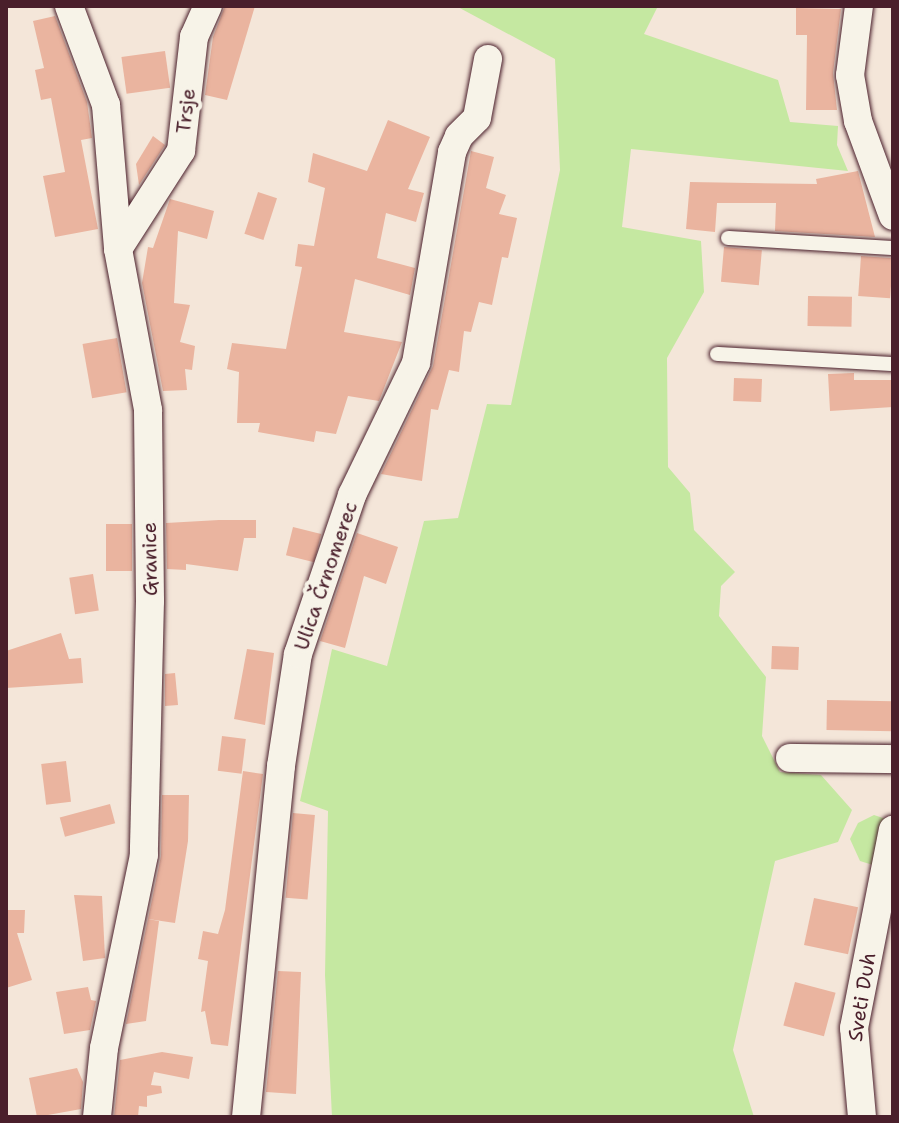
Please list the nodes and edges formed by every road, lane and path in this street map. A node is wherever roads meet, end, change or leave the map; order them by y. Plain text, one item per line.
1 (69, 6) edge
2 (208, 6) edge
3 (859, 6) edge
4 (488, 59) dead end
5 (893, 216) edge
6 (728, 238) dead end
7 (893, 248) edge
8 (118, 249) junction
9 (717, 354) dead end
10 (893, 364) edge
11 (790, 758) dead end
12 (893, 759) edge
13 (893, 830) edge
14 (97, 1117) edge
15 (246, 1117) edge
16 (862, 1117) edge

1 - 8 street, Granice
2 - 8 street, Trsje
3 - 5 street
4 - 15 street, Ulica Črnomerec
6 - 7 lane
8 - 14 street, Granice
9 - 10 lane
11 - 12 street
13 - 16 street, Sveti Duh

